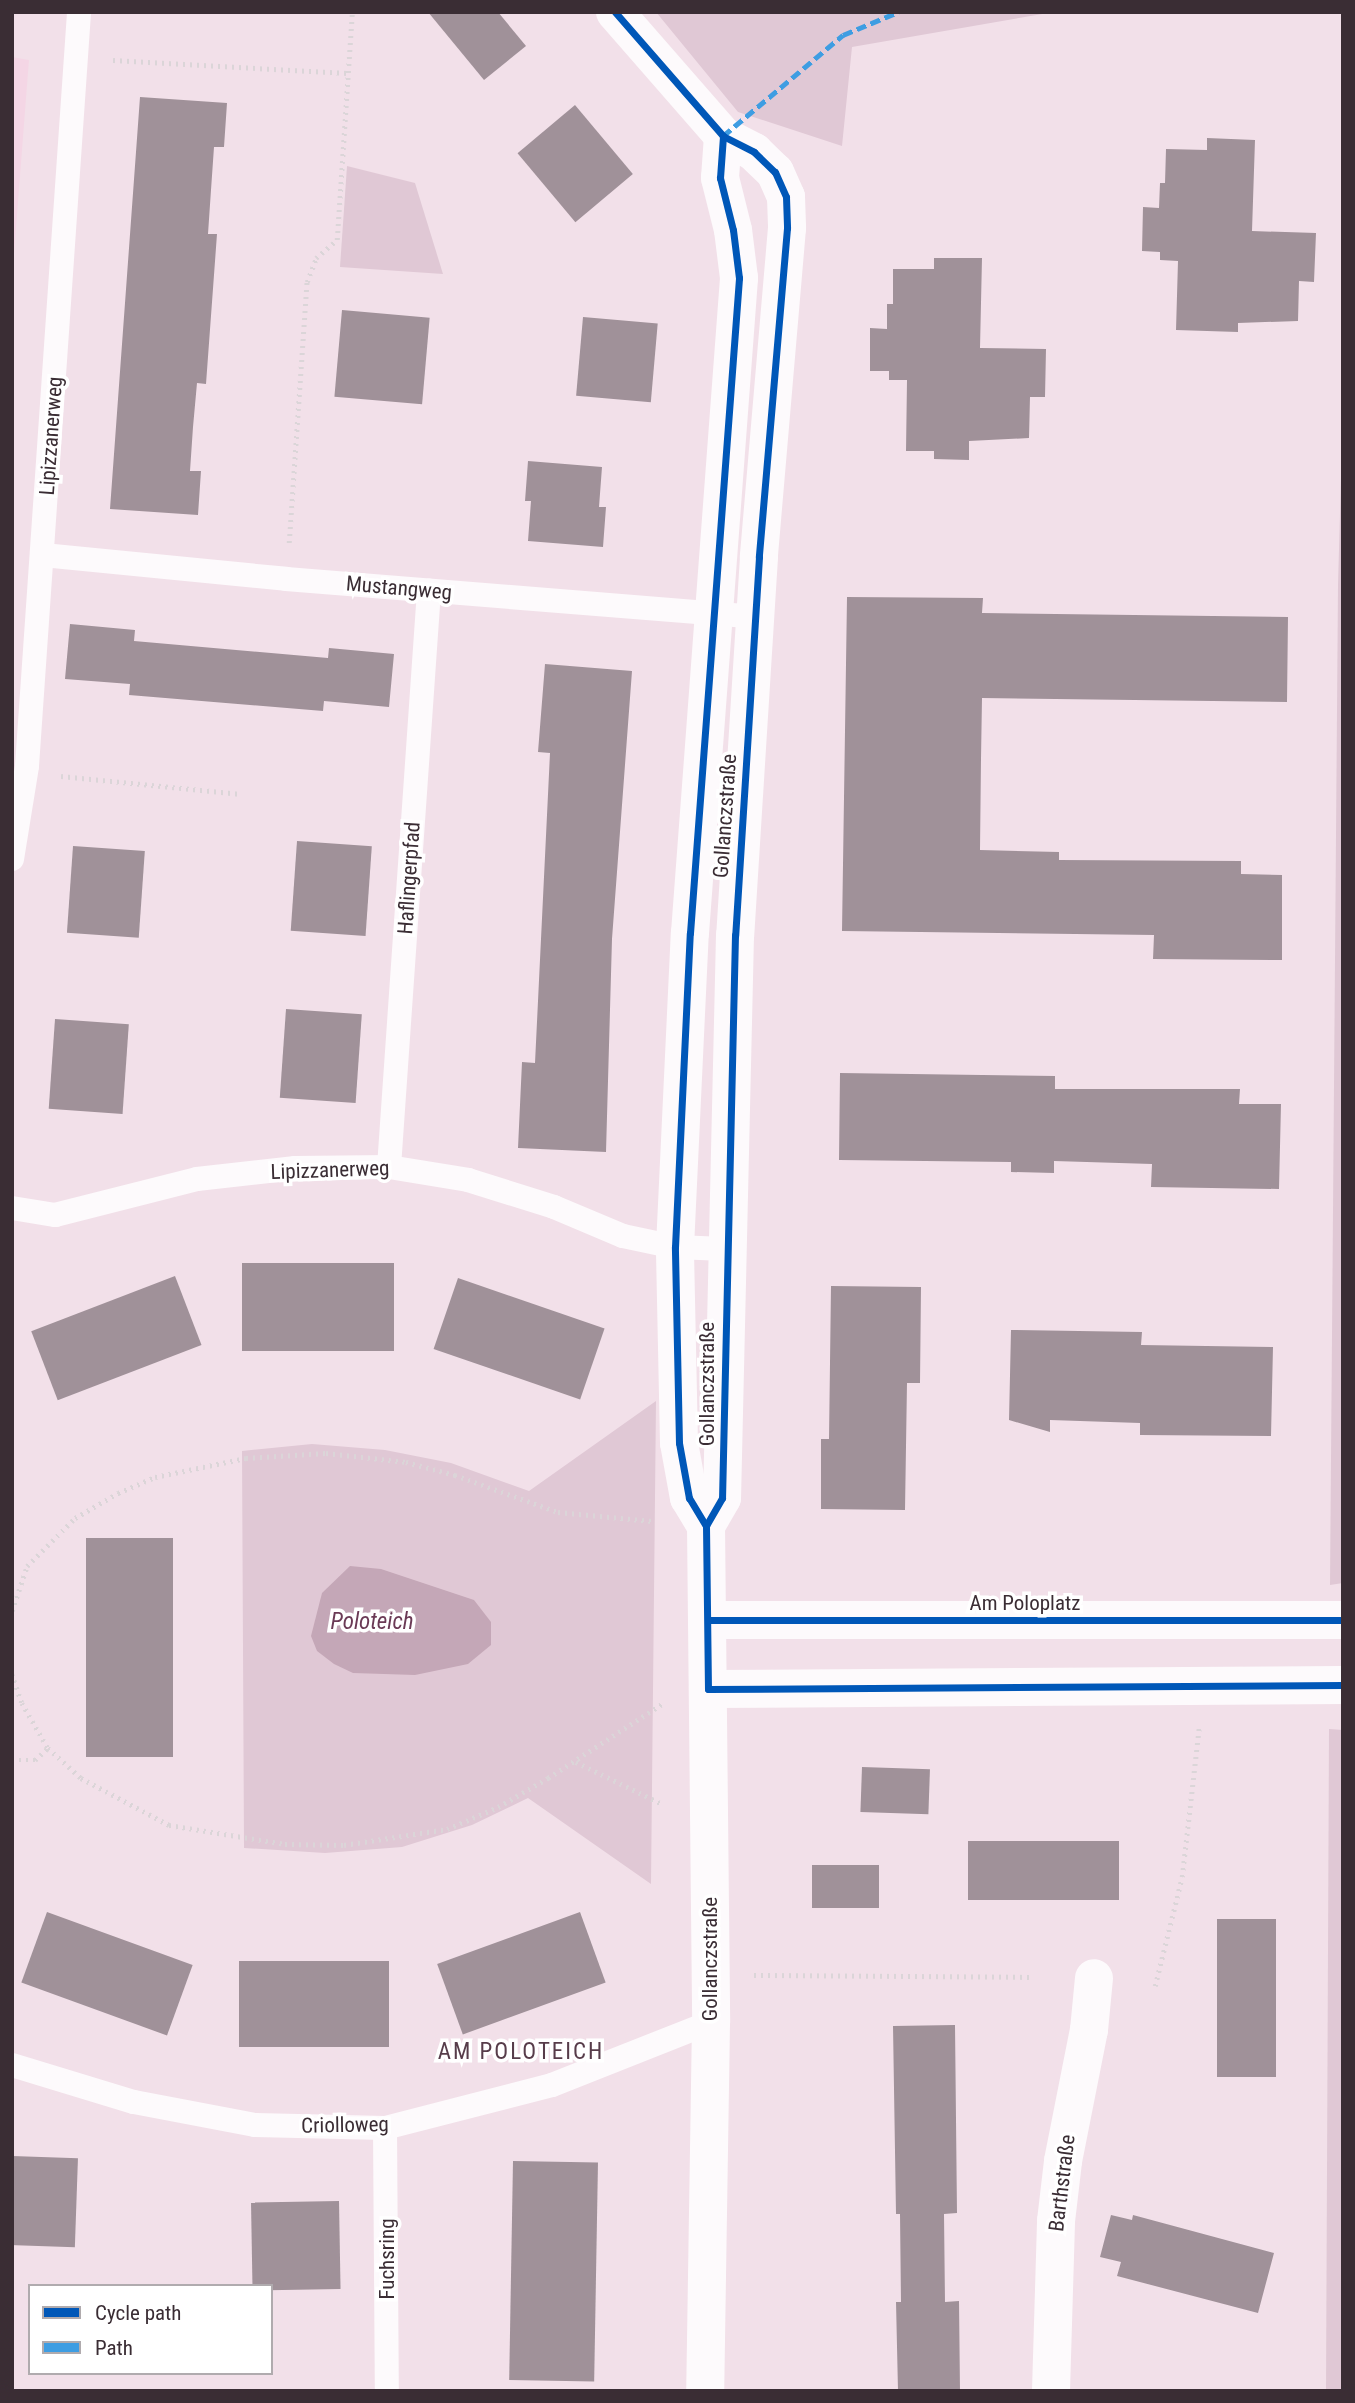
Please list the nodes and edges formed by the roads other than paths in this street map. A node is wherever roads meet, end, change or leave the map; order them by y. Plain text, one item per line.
1 (79, 12) edge
2 (615, 12) edge
3 (723, 136) junction
4 (43, 555) junction
5 (429, 590) junction
6 (712, 615) junction
7 (756, 617) junction
8 (12, 859) edge
9 (389, 1167) junction
10 (12, 1208) edge
11 (676, 1247) junction
12 (725, 1249) junction
13 (706, 1526) junction
14 (708, 1620) junction
15 (1343, 1620) edge
16 (1343, 1685) edge
17 (708, 1689) junction
18 (1094, 1979) dead end
19 (711, 2022) junction
20 (12, 2065) edge
21 (386, 2128) junction
22 (387, 2391) edge
23 (705, 2391) edge
24 (1052, 2391) edge

1 - 4 lane, Lipizzanerweg
2 - 3 street, Gollanczstraße
3 - 6 street, Gollanczstraße
3 - 7 street, Gollanczstraße
4 - 5 lane, Mustangweg
4 - 8 lane, Lipizzanerweg
5 - 6 lane, Mustangweg
5 - 9 lane, Haflingerpfad
6 - 7 lane, Mustangweg
6 - 11 street, Gollanczstraße
7 - 12 street, Gollanczstraße
9 - 10 lane, Lipizzanerweg
9 - 11 lane, Lipizzanerweg
11 - 12 lane, Lipizzanerweg
11 - 13 street, Gollanczstraße
12 - 13 street, Gollanczstraße
13 - 14 street, Gollanczstraße
14 - 15 street, Am Poloplatz
14 - 17 street, Gollanczstraße
16 - 17 street
17 - 19 street, Gollanczstraße
18 - 24 street, Barthstraße
19 - 21 lane, Criolloweg
19 - 23 street, Gollanczstraße
20 - 21 lane, Criolloweg
21 - 22 lane, Fuchsring

